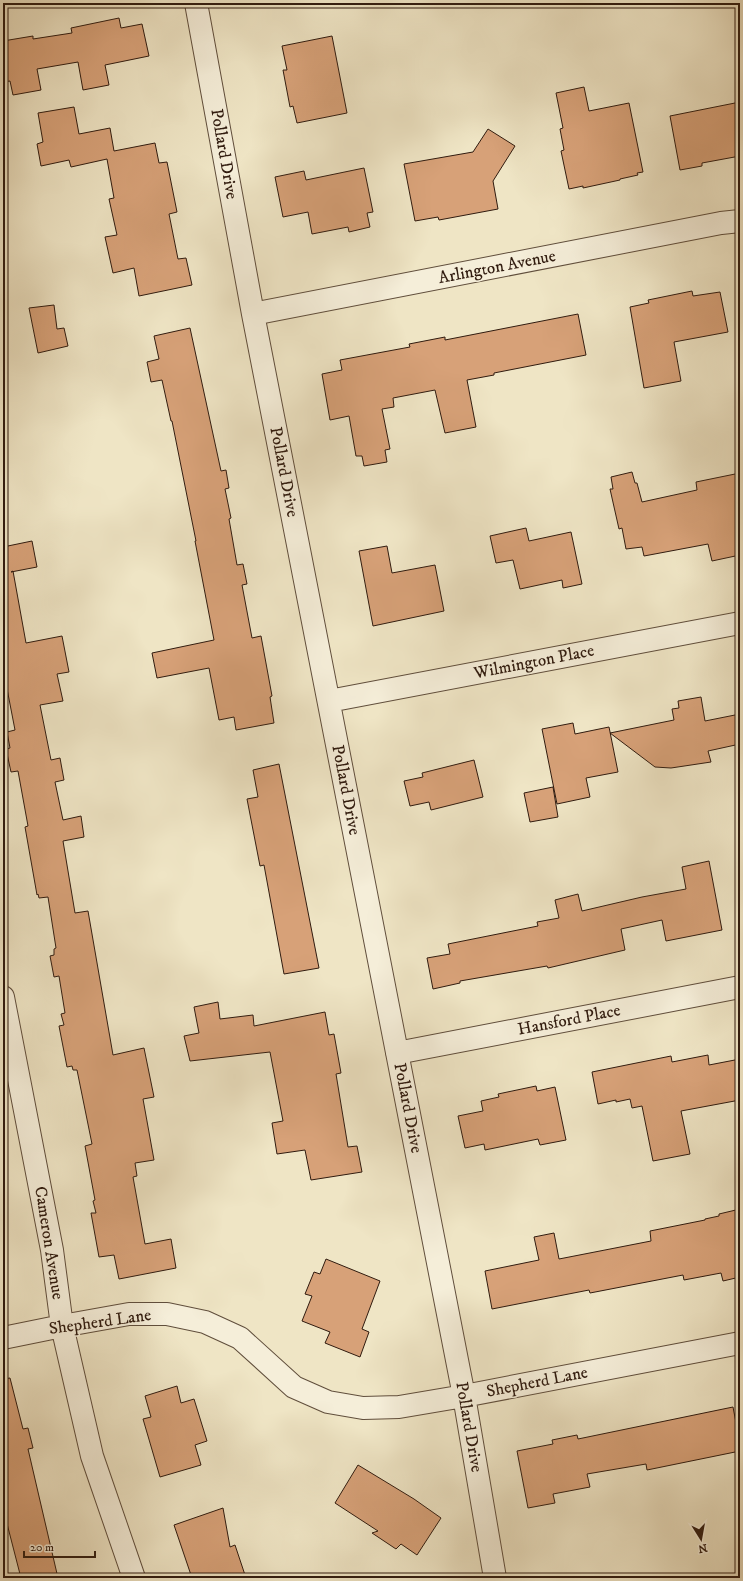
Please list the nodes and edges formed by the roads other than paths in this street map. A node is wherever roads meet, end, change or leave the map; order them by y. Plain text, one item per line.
1 (196, 3) edge
2 (740, 221) edge
3 (253, 314) junction
4 (740, 623) edge
5 (329, 701) junction
6 (740, 988) edge
7 (3, 997) edge
8 (397, 1053) junction
9 (62, 1326) junction
10 (3, 1338) edge
11 (740, 1343) edge
12 (464, 1396) junction
13 (134, 1578) edge
14 (495, 1578) edge

1 - 3 street, Pollard Drive
2 - 3 street, Arlington Avenue
3 - 5 street, Pollard Drive
4 - 5 street, Wilmington Place
5 - 8 street, Pollard Drive
6 - 8 street, Hansford Place
7 - 9 street, Cameron Avenue
8 - 12 street, Pollard Drive
9 - 10 street, Shepherd Lane
9 - 12 street, Shepherd Lane
9 - 13 street, Cameron Avenue
11 - 12 street, Shepherd Lane
12 - 14 street, Pollard Drive

